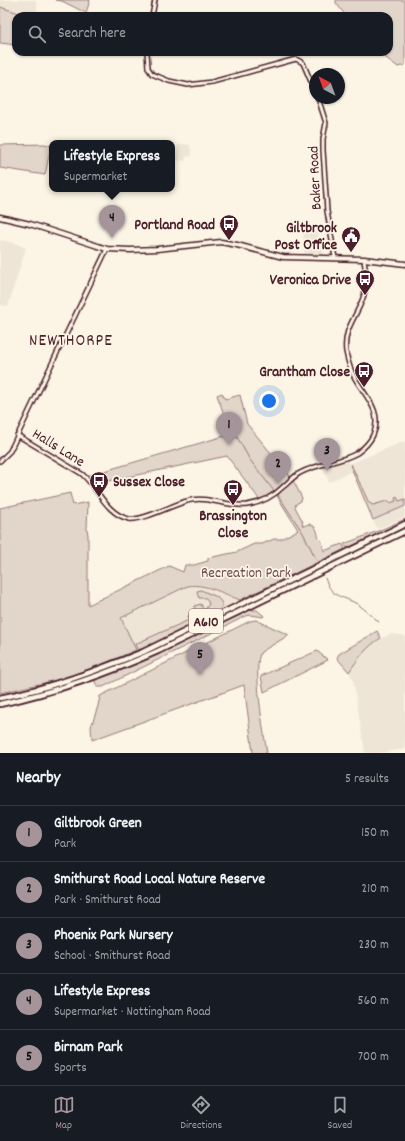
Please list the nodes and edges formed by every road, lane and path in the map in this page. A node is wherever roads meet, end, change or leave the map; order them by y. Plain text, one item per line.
1 (155, 0) edge
2 (153, 12) edge
3 (147, 56) edge
4 (309, 75) edge
5 (320, 104) edge
6 (0, 217) edge
7 (107, 249) junction
8 (335, 258) junction
9 (364, 259) junction
10 (405, 264) edge
11 (17, 435) junction
12 (0, 461) edge
13 (405, 524) edge
14 (405, 531) edge
15 (0, 698) edge
16 (0, 704) edge

1 - 2 street
3 - 4 street
5 - 8 street, Baker Road
6 - 7 main road
7 - 8 main road
7 - 11 street
8 - 9 main road
9 - 10 main road
9 - 11 street, Halls Lane
11 - 12 street
13 - 15 highway, A610
14 - 16 highway, A610

